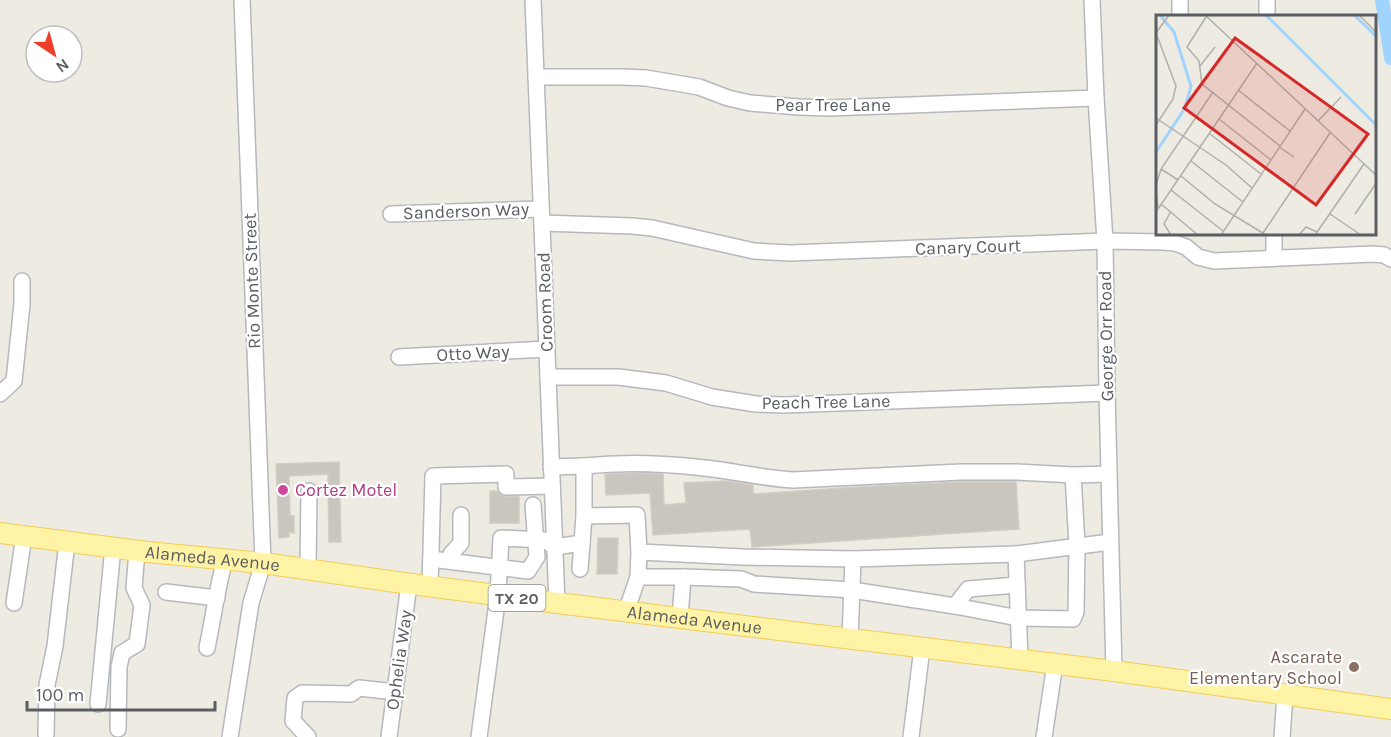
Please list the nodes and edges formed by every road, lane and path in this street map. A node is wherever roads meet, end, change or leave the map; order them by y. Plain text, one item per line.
1 (242, 0) edge
2 (533, 0) edge
3 (1092, 0) edge
4 (536, 77) junction
5 (1096, 98) junction
6 (392, 214) dead end
7 (541, 216) junction
8 (1274, 236) edge
9 (1186, 240) edge
10 (1105, 241) junction
11 (1274, 258) junction
12 (1391, 259) edge
13 (22, 281) dead end
14 (547, 349) junction
15 (399, 357) dead end
16 (548, 377) junction
17 (1107, 393) junction
18 (0, 394) edge
19 (584, 466) junction
20 (551, 467) junction
21 (1109, 474) junction
22 (1073, 475) junction
23 (552, 486) junction
24 (309, 491) dead end
25 (532, 505) dead end
26 (461, 515) dead end
27 (584, 516) junction
28 (0, 533) edge
29 (24, 536) junction
30 (536, 540) junction
31 (67, 542) junction
32 (1110, 542) junction
33 (582, 543) junction
34 (1077, 545) junction
35 (113, 547) junction
36 (555, 547) junction
37 (137, 550) junction
38 (639, 552) junction
39 (1016, 554) junction
40 (743, 557) junction
41 (225, 559) junction
42 (431, 559) junction
43 (853, 559) junction
44 (451, 561) junction
45 (263, 563) junction
46 (499, 567) junction
47 (308, 569) junction
48 (580, 569) dead end
49 (638, 577) junction
50 (683, 577) junction
51 (741, 579) junction
52 (409, 584) junction
53 (1017, 585) junction
54 (430, 587) junction
55 (852, 590) junction
56 (166, 592) dead end
57 (498, 596) junction
58 (217, 598) junction
59 (14, 603) dead end
60 (557, 603) junction
61 (954, 606) junction
62 (626, 612) junction
63 (680, 618) junction
64 (1018, 618) junction
65 (850, 639) junction
66 (207, 648) dead end
67 (922, 648) junction
68 (1020, 660) junction
69 (1055, 664) junction
70 (1114, 671) junction
71 (395, 692) junction
72 (1285, 695) junction
73 (98, 704) dead end
74 (1391, 710) edge
75 (118, 729) dead end
76 (46, 734) dead end
77 (230, 737) edge
78 (308, 737) edge
79 (389, 737) edge
80 (479, 737) edge
81 (911, 737) edge
82 (1044, 737) edge
83 (1282, 737) edge

1 - 45 street, Rio Monte Street
2 - 4 street, Croom Road
3 - 5 street, George Orr Road
4 - 5 street, Pear Tree Lane
4 - 7 street, Croom Road
5 - 10 street, George Orr Road
6 - 7 street, Sanderson Way
7 - 10 street, Canary Court
7 - 14 street, Croom Road
8 - 11 street
9 - 10 street, Canary Court
9 - 11 street, Canary Court
10 - 17 street, George Orr Road
11 - 12 street, Canary Court
13 - 18 street
14 - 15 street, Otto Way
14 - 16 street, Croom Road
16 - 17 street, Peach Tree Lane
16 - 20 street, Croom Road
17 - 21 street, George Orr Road
19 - 20 street
19 - 22 street
19 - 27 street
20 - 23 street, Croom Road
21 - 22 street
21 - 32 street, George Orr Road
22 - 34 street
23 - 36 street, Croom Road
23 - 42 street
24 - 47 street
25 - 30 street
26 - 44 street
27 - 33 street
27 - 38 street
28 - 29 main road, Alameda Avenue / TX 20
29 - 31 main road, Alameda Avenue / TX 20
29 - 59 street
30 - 36 street
30 - 46 street
30 - 46 street
31 - 35 main road, Alameda Avenue / TX 20
31 - 76 street
32 - 34 street
32 - 70 street, George Orr Road
33 - 36 street
33 - 48 street
34 - 39 street
34 - 64 street
35 - 37 main road, Alameda Avenue / TX 20
35 - 73 street
36 - 60 street, Croom Road
37 - 41 main road, Alameda Avenue / TX 20
37 - 75 street
38 - 40 street
38 - 49 street
39 - 43 street
39 - 53 street
40 - 43 street
40 - 51 street
41 - 45 main road, Alameda Avenue / TX 20
41 - 58 street
42 - 44 street
42 - 54 street
43 - 55 street
44 - 46 street
45 - 47 main road, Alameda Avenue / TX 20
45 - 77 street, Rio Monte Street
46 - 57 street
47 - 52 main road, Alameda Avenue / TX 20
49 - 50 street
49 - 62 street
50 - 51 street
50 - 63 street
51 - 55 street
52 - 54 main road, Alameda Avenue / TX 20
52 - 71 street, Ophelia Way
53 - 61 street
53 - 64 street
54 - 57 main road, Alameda Avenue / TX 20
55 - 61 street
55 - 65 street
56 - 58 street
57 - 60 main road, Alameda Avenue / TX 20
57 - 80 street
58 - 66 street
60 - 62 main road, Alameda Avenue / TX 20
61 - 64 street
62 - 63 main road, Alameda Avenue / TX 20
63 - 65 main road, Alameda Avenue / TX 20
64 - 68 street
65 - 67 main road, Alameda Avenue / TX 20
67 - 68 main road, Alameda Avenue / TX 20
67 - 81 street
68 - 69 main road, Alameda Avenue / TX 20
69 - 70 main road, Alameda Avenue / TX 20
69 - 82 street
70 - 72 main road, Alameda Avenue / TX 20
71 - 78 street
71 - 79 street, Ophelia Way
72 - 74 main road, Alameda Avenue / TX 20
72 - 83 street

